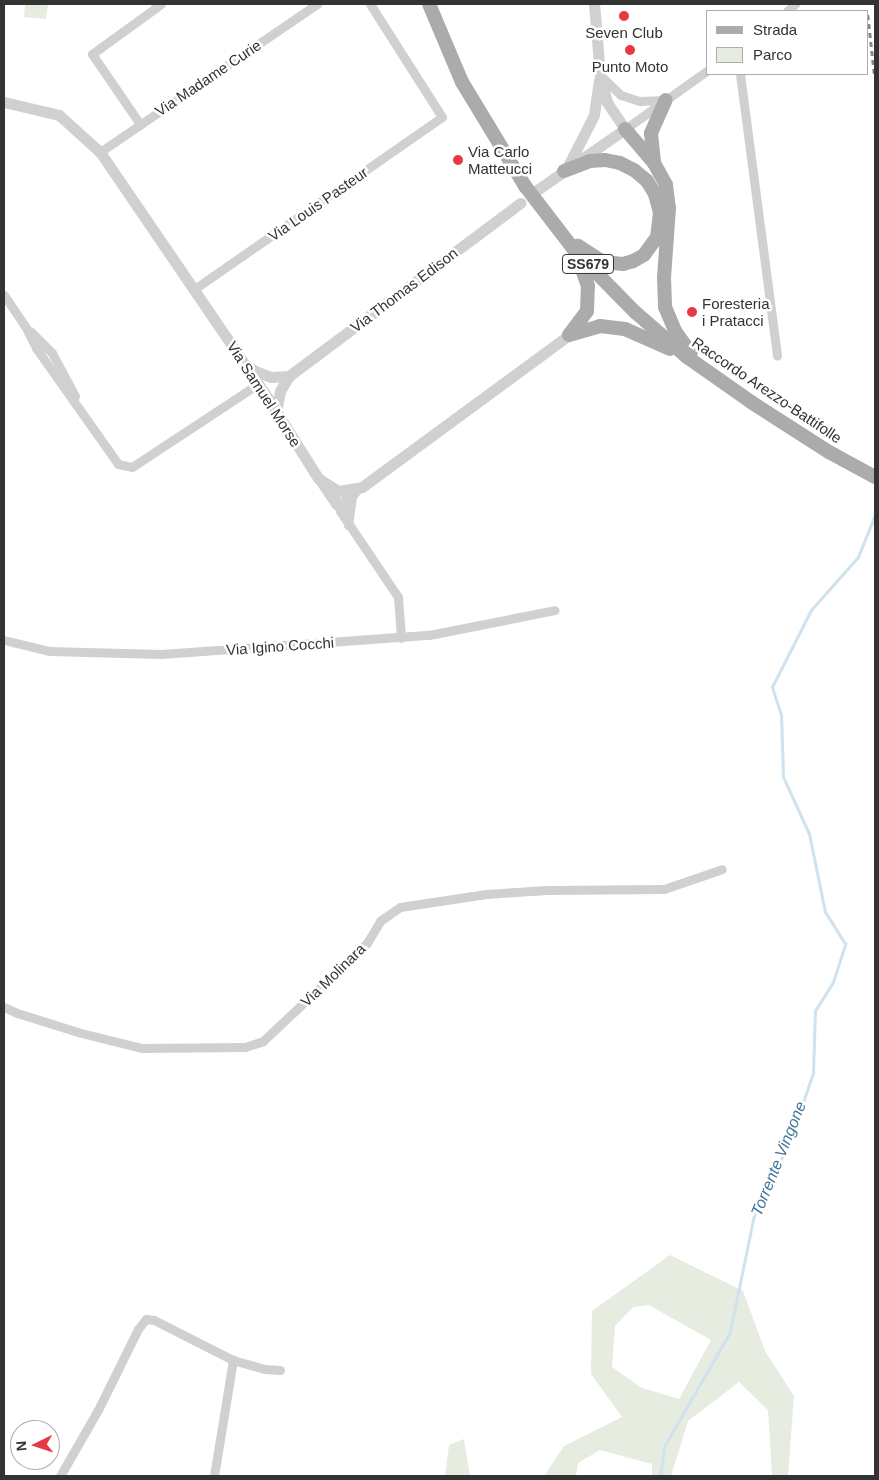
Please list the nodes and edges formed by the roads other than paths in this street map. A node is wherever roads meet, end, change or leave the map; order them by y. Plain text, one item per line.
1 (161, 4) edge
2 (317, 4) edge
3 (429, 4) edge
4 (594, 4) edge
5 (369, 5) edge
6 (706, 71) edge
7 (600, 75) junction
8 (740, 75) edge
9 (666, 100) junction
10 (4, 102) edge
11 (140, 124) junction
12 (627, 132) junction
13 (100, 152) junction
14 (654, 163) junction
15 (564, 171) junction
16 (537, 190) dead end
17 (520, 203) dead end
18 (660, 213) junction
19 (565, 239) junction
20 (575, 251) junction
21 (193, 290) junction
22 (4, 295) edge
23 (569, 334) junction
24 (777, 356) dead end
25 (687, 357) junction
26 (244, 363) junction
27 (703, 367) junction
28 (271, 376) junction
29 (289, 376) junction
30 (262, 390) junction
31 (280, 391) junction
32 (276, 412) junction
33 (875, 477) edge
34 (318, 478) junction
35 (359, 487) junction
36 (340, 490) junction
37 (340, 512) junction
38 (348, 525) junction
39 (555, 610) dead end
40 (401, 638) junction
41 (4, 640) edge
42 (722, 869) dead end
43 (4, 1006) edge
44 (233, 1360) junction
45 (280, 1370) dead end
46 (60, 1476) edge
47 (214, 1476) edge

1 - 11 street
2 - 11 street, Via Madame Curie
3 - 19 main road, Raccordo Arezzo-Battifolle / SS679
4 - 7 street
5 - 21 street, Via Louis Pasteur
6 - 9 street
7 - 9 street
7 - 12 street
7 - 15 street
8 - 24 street
9 - 12 street
9 - 14 main road
10 - 13 street, Via Samuel Morse
11 - 13 street, Via Madame Curie
12 - 14 main road
12 - 15 street
12 - 18 main road
13 - 21 street, Via Samuel Morse
14 - 27 main road
15 - 16 street
15 - 18 main road
17 - 29 street, Via Thomas Edison
18 - 19 main road
19 - 20 main road, Raccordo Arezzo-Battifolle / SS679
20 - 23 main road
20 - 25 main road, Raccordo Arezzo-Battifolle / SS679
21 - 26 street, Via Samuel Morse
22 - 30 street
23 - 25 main road
23 - 35 street
25 - 27 main road, Raccordo Arezzo-Battifolle / SS679
26 - 28 street
26 - 30 street, Via Samuel Morse
27 - 33 main road, Raccordo Arezzo-Battifolle / SS679
28 - 29 street
28 - 30 street
29 - 31 street
30 - 31 street
30 - 32 street, Via Samuel Morse
31 - 32 street
32 - 34 street, Via Samuel Morse
34 - 36 street, Via Samuel Morse
34 - 37 street
35 - 36 street
35 - 38 street
36 - 37 street
36 - 38 street
37 - 38 street
38 - 40 street
39 - 40 street, Via Igino Cocchi
40 - 41 street, Via Igino Cocchi
42 - 43 street, Via Molinara
44 - 45 street
44 - 46 street
44 - 47 street

